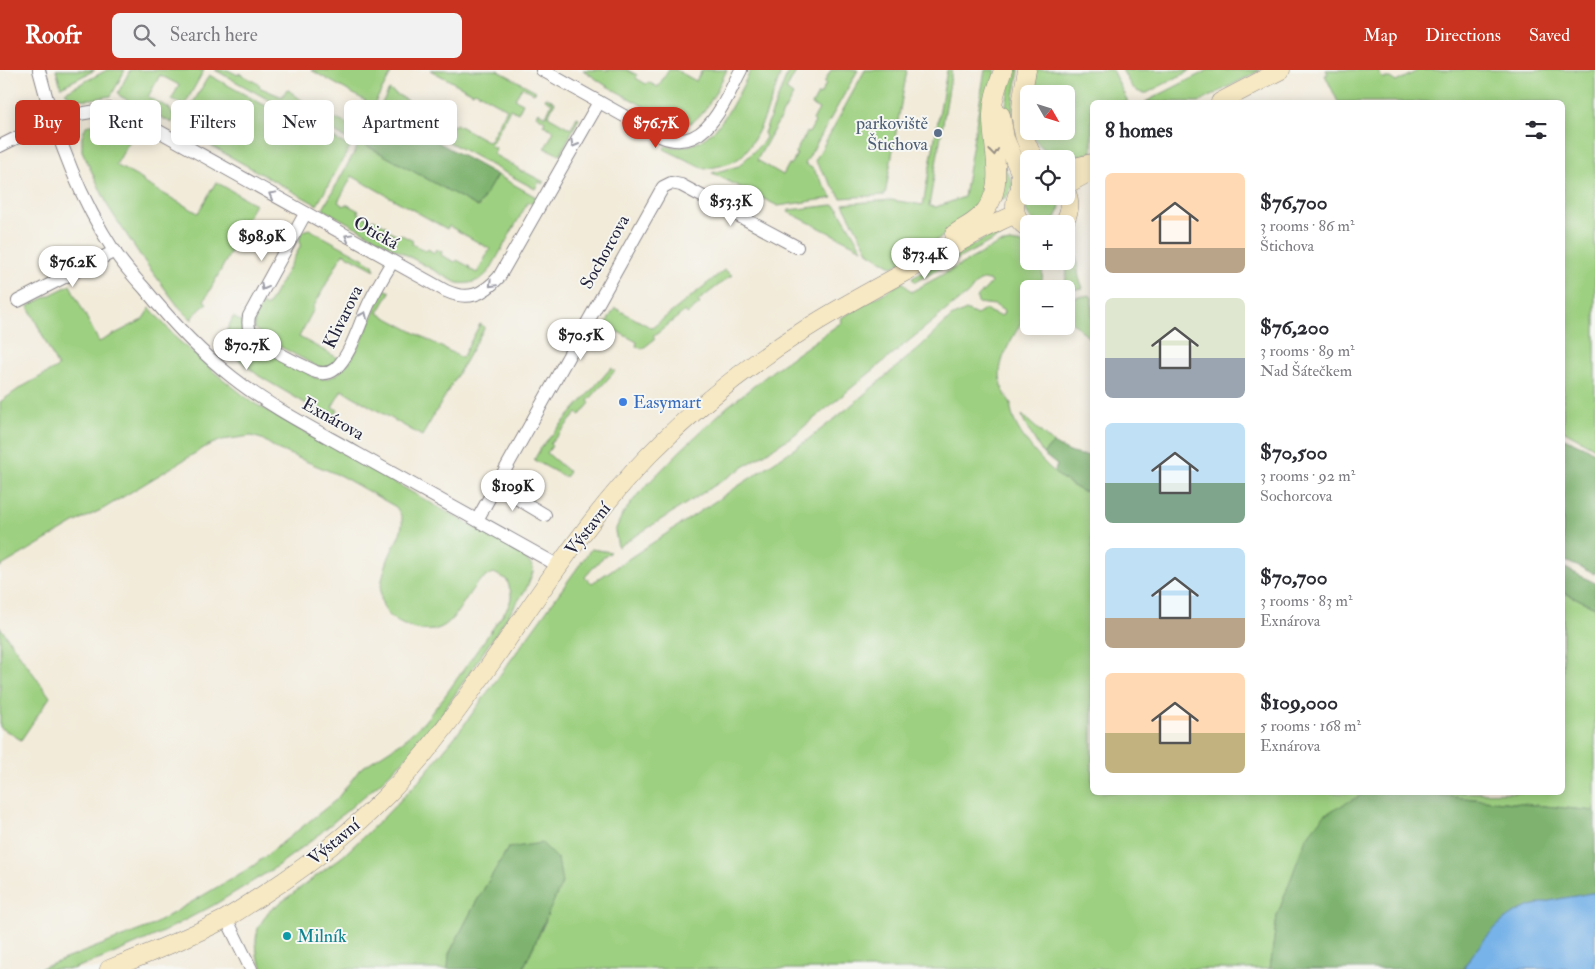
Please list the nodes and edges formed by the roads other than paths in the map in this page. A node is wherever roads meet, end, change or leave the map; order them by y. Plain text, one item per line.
1 (39, 70) edge
2 (542, 70) edge
3 (741, 70) edge
4 (1003, 70) edge
5 (1027, 70) edge
6 (1281, 70) edge
7 (1024, 85) edge
8 (48, 100) edge
9 (1224, 100) edge
10 (599, 102) junction
11 (80, 115) edge
12 (15, 139) edge
13 (1030, 140) edge
14 (63, 145) edge
15 (0, 146) edge
16 (1038, 150) edge
17 (1090, 163) edge
18 (1075, 167) edge
19 (1090, 172) edge
20 (1020, 173) edge
21 (1075, 181) edge
22 (1020, 190) edge
23 (305, 214) junction
24 (1016, 214) junction
25 (1020, 222) edge
26 (798, 247) dead end
27 (115, 251) junction
28 (936, 255) junction
29 (392, 262) junction
30 (18, 301) dead end
31 (496, 486) junction
32 (545, 516) dead end
33 (477, 520) junction
34 (559, 566) junction
35 (226, 918) junction
36 (109, 969) edge
37 (252, 969) edge

1 - 8 street, Exnárova
2 - 10 street
3 - 10 street
4 - 20 main road
4 -> 28 main road
5 - 7 main road
6 - 9 main road
10 -> 29 street, Otická
23 -> 11 street, Otická
12 - 15 street, Otická
13 - 16 main road
14 - 27 street, Exnárova
17 - 18 main road
19 - 21 main road
22 - 24 main road
29 -> 23 street, Otická
23 -> 29 street, Klivarova
24 - 25 main road
24 - 28 main road, Výstavní
26 - 31 street, Sochorcova
27 - 30 street
27 - 33 street, Exnárova
28 - 34 main road, Výstavní
31 - 32 street
31 - 33 street, Sochorcova
33 - 34 street, Exnárova
34 - 35 main road, Výstavní
35 - 36 main road, Výstavní
35 - 37 street

